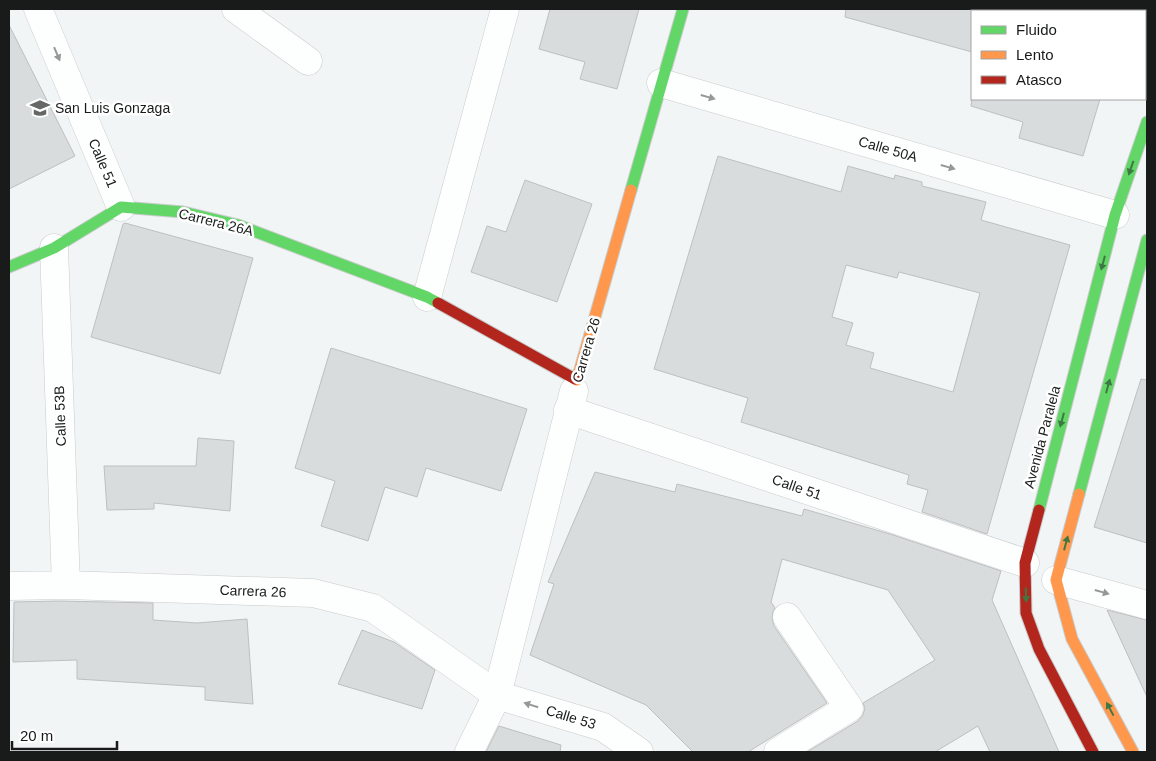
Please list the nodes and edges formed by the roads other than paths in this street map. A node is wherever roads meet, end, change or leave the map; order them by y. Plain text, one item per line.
1 (38, 9) edge
2 (236, 9) edge
3 (505, 9) edge
4 (683, 9) edge
5 (308, 60) dead end
6 (662, 83) junction
7 (1147, 122) edge
8 (121, 208) junction
9 (1115, 216) junction
10 (1147, 240) edge
11 (54, 248) junction
12 (9, 267) edge
13 (427, 297) junction
14 (577, 380) junction
15 (568, 410) junction
16 (1025, 564) junction
17 (1056, 580) junction
18 (66, 585) junction
19 (9, 586) edge
20 (1147, 605) edge
21 (788, 617) dead end
22 (498, 695) junction
23 (469, 752) edge
24 (639, 752) edge
25 (778, 752) edge
26 (1093, 752) edge
27 (1134, 752) edge

1 -> 8 street, Calle 51
2 - 5 street
3 - 13 street
4 - 6 main road, Carrera 26
6 -> 9 street, Calle 50A
6 - 14 main road, Carrera 26
7 -> 9 main road, Avenida Paralela
8 - 11 main road
8 - 13 main road, Carrera 26A
9 -> 16 main road, Avenida Paralela
17 -> 10 main road
11 - 12 main road
11 - 18 street, Calle 53B
13 - 14 main road, Carrera 26A
14 - 15 street, Carrera 26
15 - 16 street, Calle 51
15 - 22 street, Carrera 26
16 -> 26 main road, Avenida Paralela
17 -> 20 street
27 -> 17 main road
18 - 19 street, Carrera 26
18 - 22 street, Carrera 26
21 - 25 street
22 - 23 street, Carrera 26
24 -> 22 street, Calle 53

